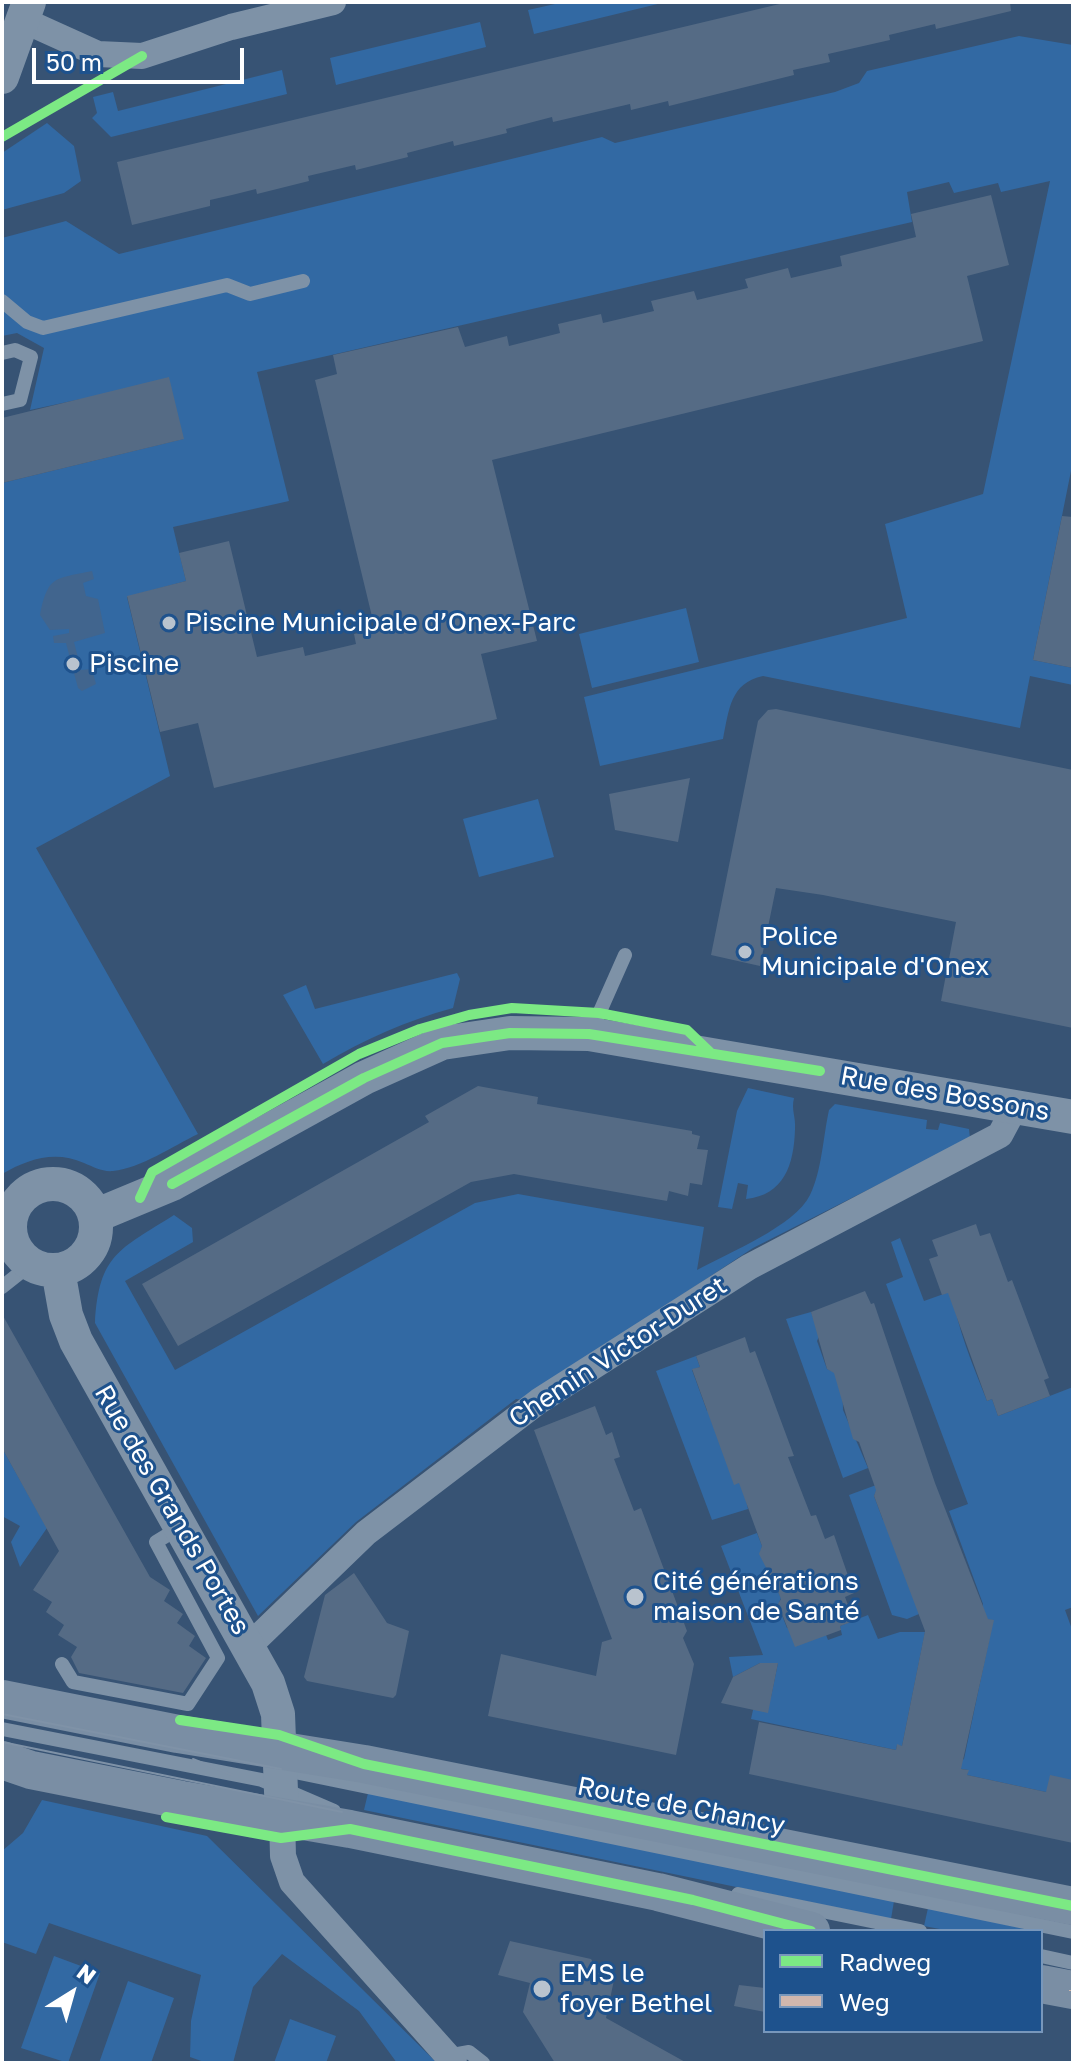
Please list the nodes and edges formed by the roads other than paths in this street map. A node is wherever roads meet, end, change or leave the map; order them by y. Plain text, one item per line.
1 (333, 2) edge
2 (27, 11) edge
3 (2, 77) edge
4 (303, 281) dead end
5 (2, 301) edge
6 (2, 353) edge
7 (2, 404) edge
8 (625, 955) dead end
9 (589, 1034) junction
10 (1015, 1107) junction
11 (1073, 1117) edge
12 (95, 1216) junction
13 (6, 1220) edge
14 (44, 1267) junction
15 (2, 1287) edge
16 (179, 1528) junction
17 (249, 1646) junction
18 (62, 1664) dead end
19 (2, 1699) edge
20 (2, 1729) edge
21 (2, 1760) edge
22 (281, 1781) junction
23 (710, 1888) dead end
24 (726, 1891) dead end
25 (1073, 1906) edge
26 (803, 1929) edge
27 (910, 1929) edge
28 (1073, 1932) edge
29 (1043, 1956) edge
30 (1073, 1963) edge
31 (1043, 1984) edge
32 (1073, 1991) edge
33 (450, 2060) edge
34 (483, 2063) edge

1 - 2 street
2 - 3 street
4 - 5 lane
6 - 7 lane
8 - 9 lane
9 - 10 street, Rue des Bossons
9 - 12 street, Rue des Bossons
10 - 11 street, Rue des Bossons
10 - 17 street, Chemin Victor-Duret
12 - 13 street
12 - 14 street
13 - 14 street
14 - 15 lane
14 - 16 street, Rue des Grands Portes
16 - 17 street, Rue des Grands Portes
16 - 18 lane
17 - 22 street, Rue des Grands Portes
19 - 22 main road, Route de Chancy
20 - 22 lane
21 - 22 main road, Route de Chancy
22 - 23 lane
22 - 25 main road, Route de Chancy
22 - 26 main road, Route de Chancy
22 - 28 lane
22 - 33 street
24 - 27 lane
29 - 30 lane
31 - 32 main road
33 - 34 lane

